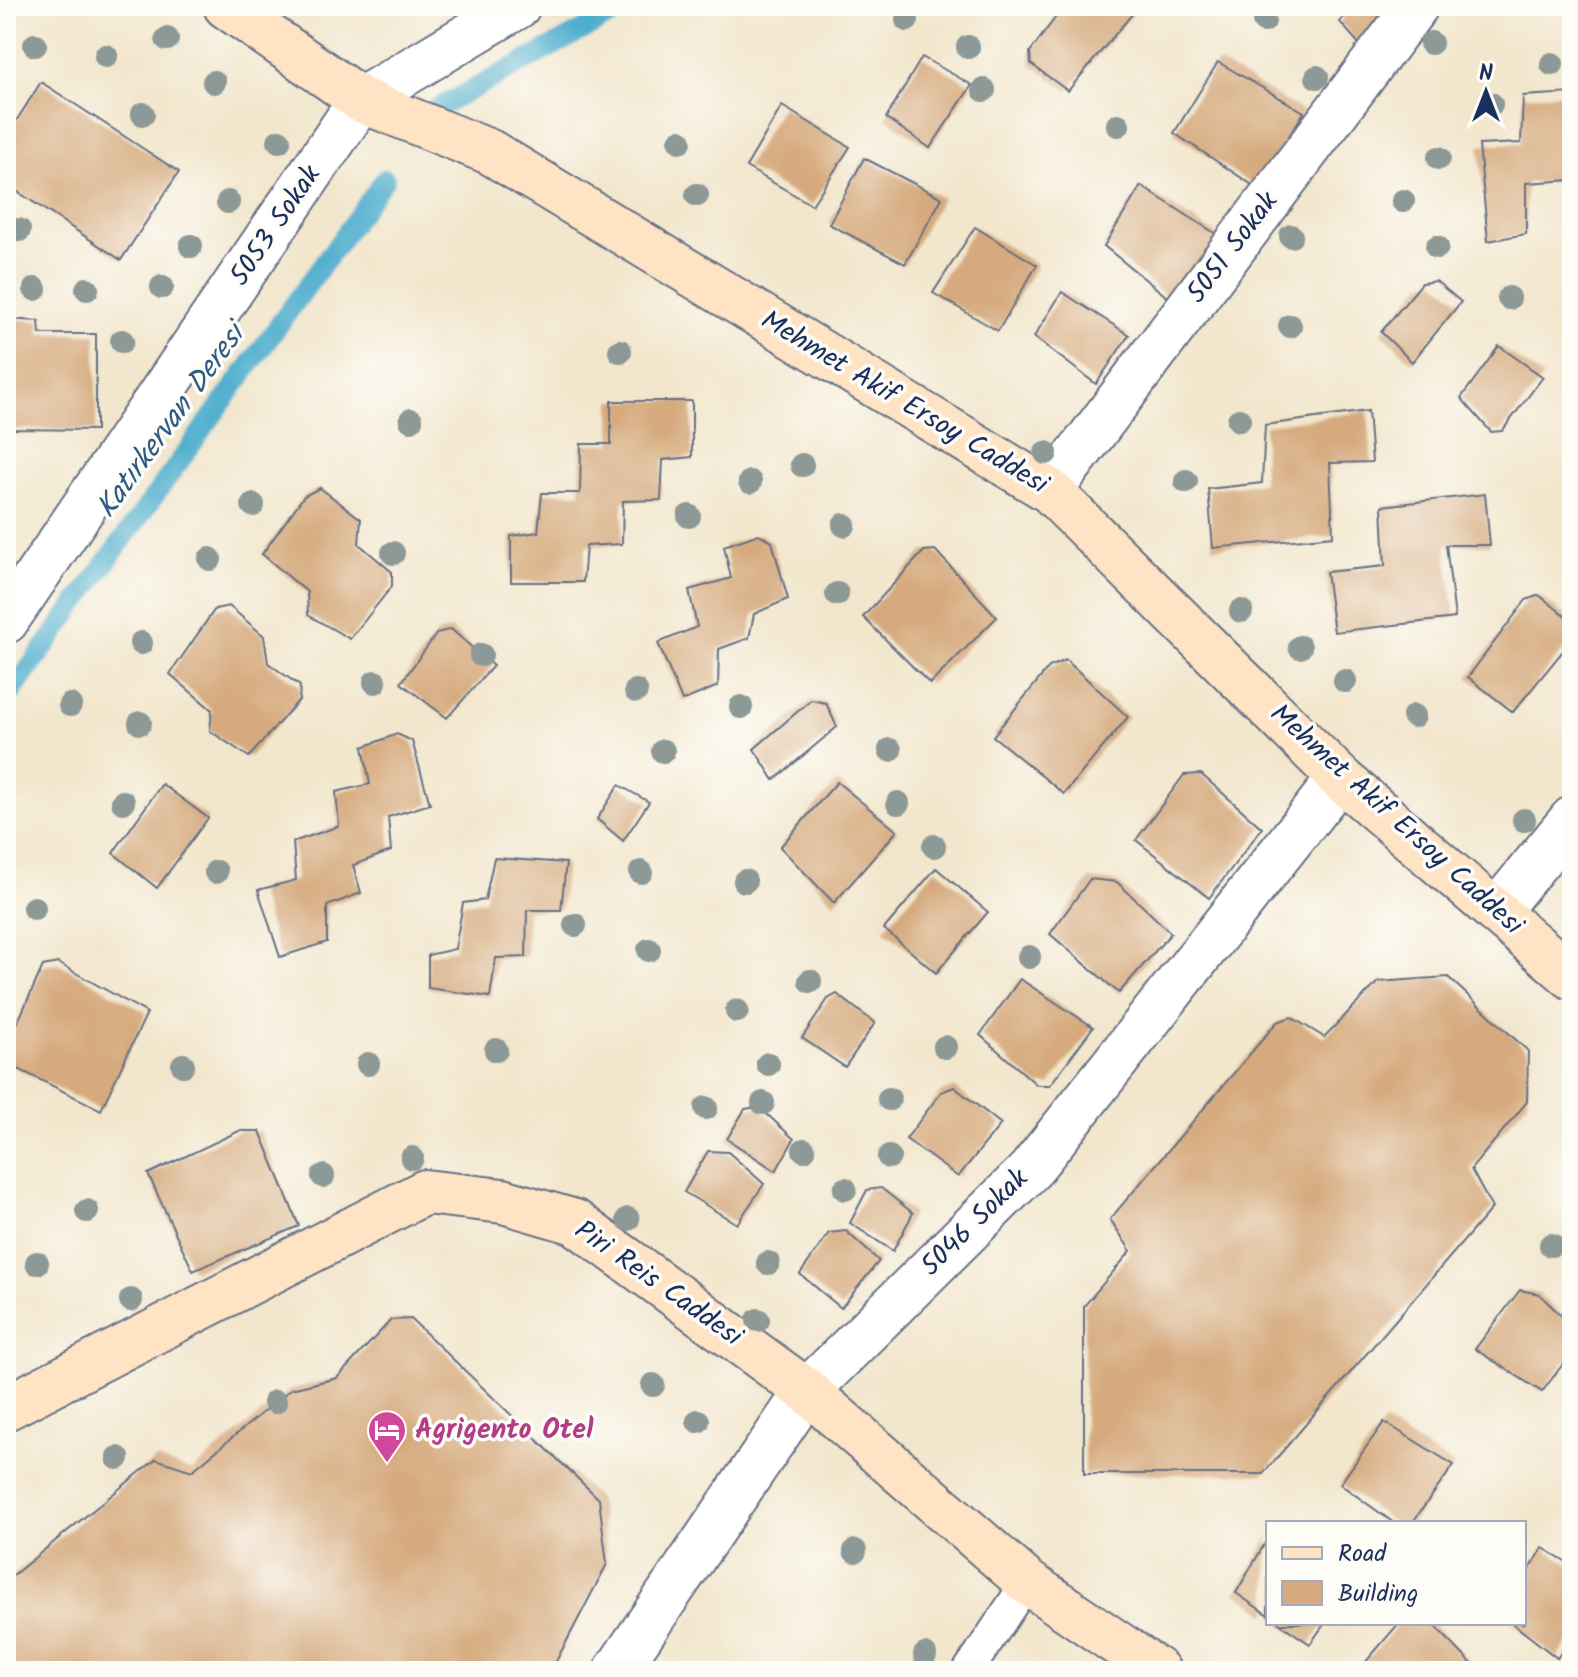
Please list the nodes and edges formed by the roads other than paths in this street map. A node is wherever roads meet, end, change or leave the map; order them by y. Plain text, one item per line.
1 (226, 6) edge
2 (518, 6) edge
3 (1416, 6) edge
4 (361, 100) junction
5 (1050, 491) junction
6 (6, 621) edge
7 (1340, 778) junction
8 (1572, 819) edge
9 (1496, 912) junction
10 (1572, 977) edge
11 (807, 1391) junction
12 (6, 1408) edge
13 (1027, 1582) junction
14 (616, 1671) edge
15 (968, 1671) edge
16 (1158, 1671) edge

1 - 4 street, Mehmet Akif Ersoy Caddesi
2 - 4 street, 5053 Sokak
3 - 5 street, 5051 Sokak
4 - 5 street, Mehmet Akif Ersoy Caddesi
4 - 6 street, 5053 Sokak
5 - 7 street, Mehmet Akif Ersoy Caddesi
7 - 9 street, Mehmet Akif Ersoy Caddesi
7 - 11 street, 5046 Sokak
8 - 9 street
9 - 10 street, Mehmet Akif Ersoy Caddesi
11 - 12 street, Piri Reis Caddesi
11 - 13 street, Piri Reis Caddesi
11 - 14 street, 5046 Sokak
13 - 15 lane
13 - 16 street, Piri Reis Caddesi

